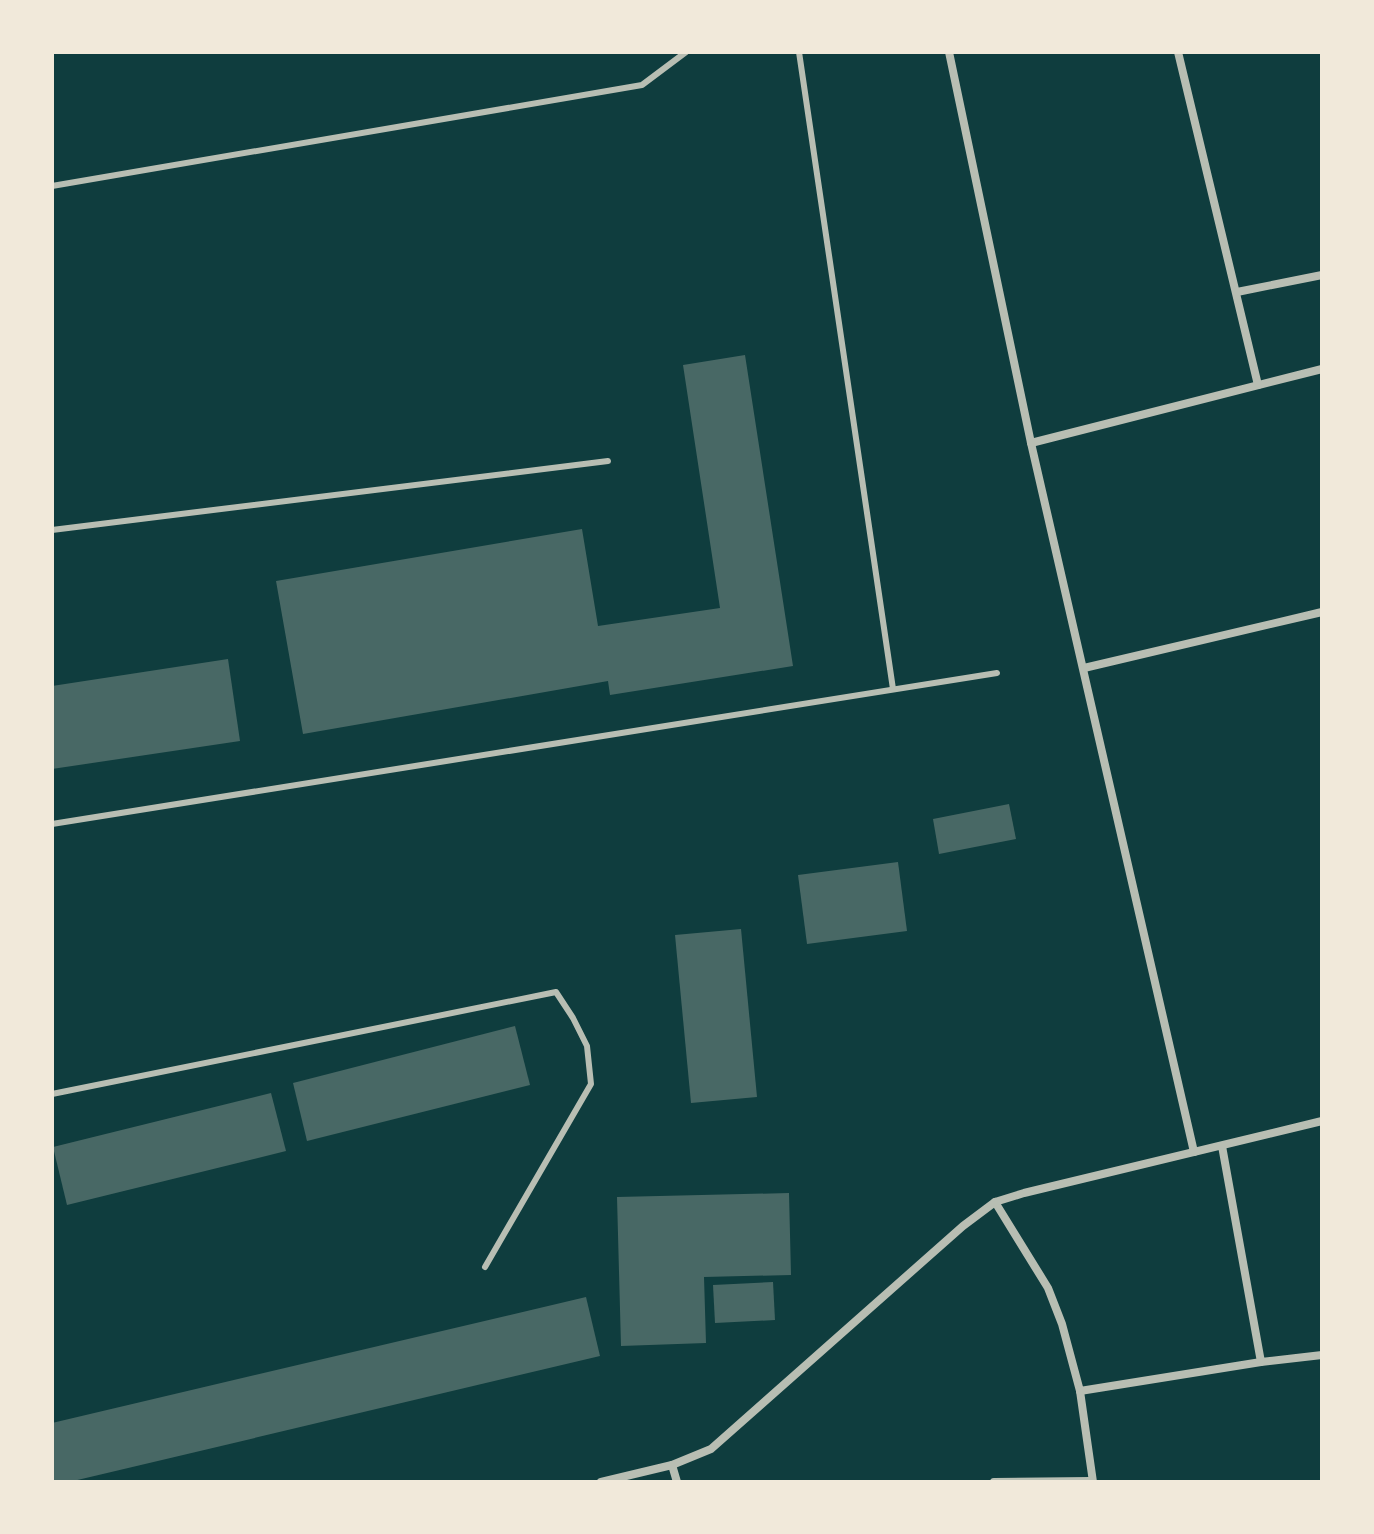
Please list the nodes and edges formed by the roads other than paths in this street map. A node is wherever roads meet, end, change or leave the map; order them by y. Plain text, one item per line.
1 (686, 52) edge
2 (799, 52) edge
3 (949, 52) edge
4 (1178, 52) edge
5 (52, 186) edge
6 (1322, 275) edge
7 (1237, 292) junction
8 (1322, 369) edge
9 (1258, 385) junction
10 (1031, 443) junction
11 (608, 461) dead end
12 (52, 530) edge
13 (1322, 612) edge
14 (1084, 668) junction
15 (997, 673) dead end
16 (893, 689) junction
17 (52, 824) edge
18 (52, 1094) edge
19 (1322, 1121) edge
20 (1222, 1146) junction
21 (1194, 1152) junction
22 (995, 1202) junction
23 (485, 1267) dead end
24 (1322, 1355) edge
25 (1261, 1362) junction
26 (1080, 1391) junction
27 (672, 1465) junction
28 (601, 1482) edge
29 (677, 1482) edge
30 (994, 1482) edge
31 (1092, 1482) edge

1 - 5 lane
2 - 16 lane
3 - 10 street
4 - 7 street
6 - 7 street
7 - 9 street
8 - 9 street
9 - 10 street
10 - 14 street
11 - 12 lane
13 - 14 street
14 - 21 street
15 - 16 lane
16 - 17 lane
18 - 23 lane
19 - 20 street
20 - 21 street
20 - 25 street
21 - 22 street
22 - 26 street
22 - 27 street
24 - 25 street
25 - 26 street
26 - 31 street
27 - 28 street
27 - 29 street
30 - 31 street

